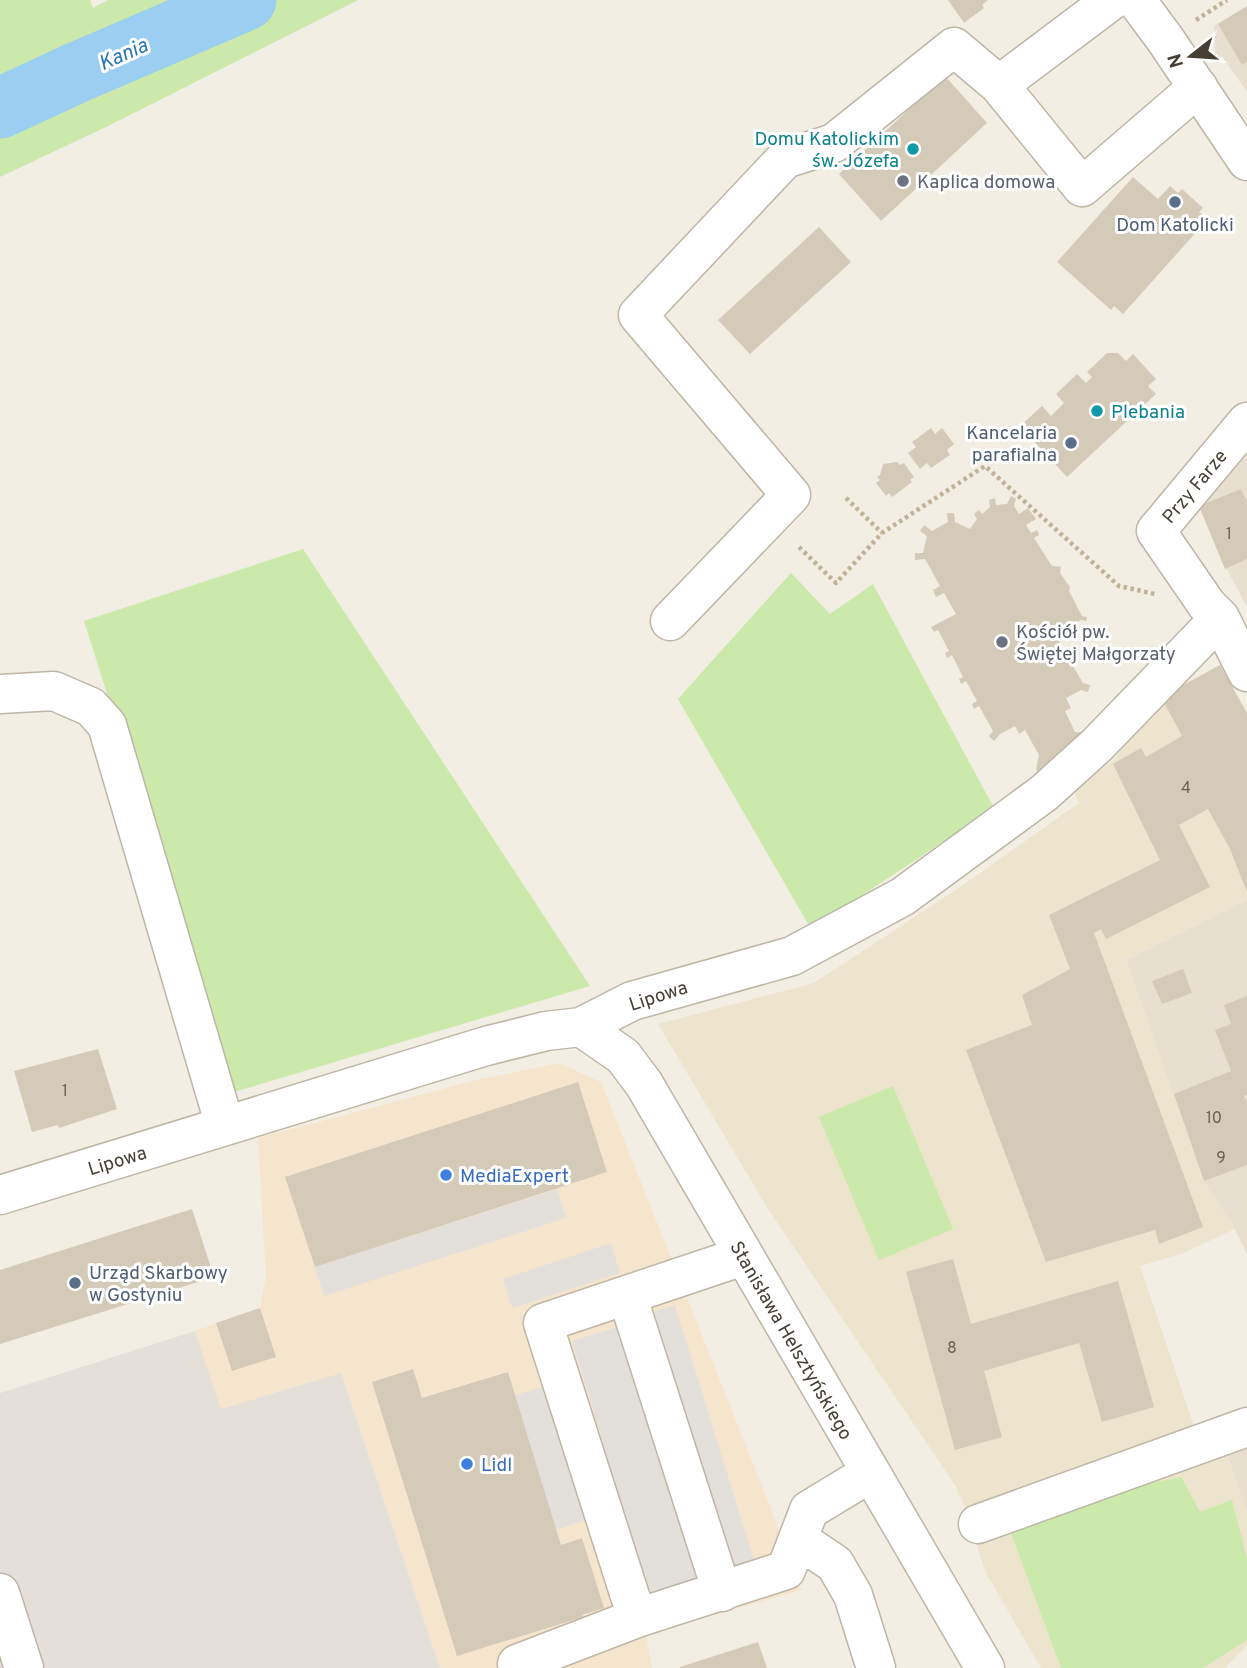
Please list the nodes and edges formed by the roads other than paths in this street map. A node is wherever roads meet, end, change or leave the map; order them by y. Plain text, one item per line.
1 (1112, 0) edge
2 (1136, 0) edge
3 (999, 85) junction
4 (1198, 87) junction
5 (1247, 161) edge
6 (1247, 422) edge
7 (1213, 611) junction
8 (670, 621) dead end
9 (1247, 672) edge
10 (0, 694) edge
11 (582, 1027) junction
12 (225, 1126) junction
13 (0, 1195) edge
14 (743, 1256) junction
15 (627, 1294) junction
16 (1247, 1427) edge
17 (870, 1473) junction
18 (978, 1524) dead end
19 (798, 1539) junction
20 (722, 1592) junction
21 (0, 1594) edge
22 (637, 1618) junction
23 (517, 1664) dead end
24 (24, 1668) edge
25 (877, 1668) edge
26 (985, 1668) edge

1 - 3 street
2 - 4 street
3 - 4 street
3 - 8 street
4 - 5 street
6 - 7 street, Przy Farze
7 - 9 street
7 - 11 street, Lipowa
10 - 12 street
11 - 12 street, Lipowa
11 - 14 street, Stanisława Helsztyńskiego
12 - 13 street, Lipowa
14 - 15 street
14 - 17 street, Stanisława Helsztyńskiego
15 - 20 street
15 - 22 street
16 - 18 street
17 - 19 street
17 - 26 street, Stanisława Helsztyńskiego
19 - 20 street
19 - 25 street
20 - 22 street
21 - 24 street
22 - 23 street

